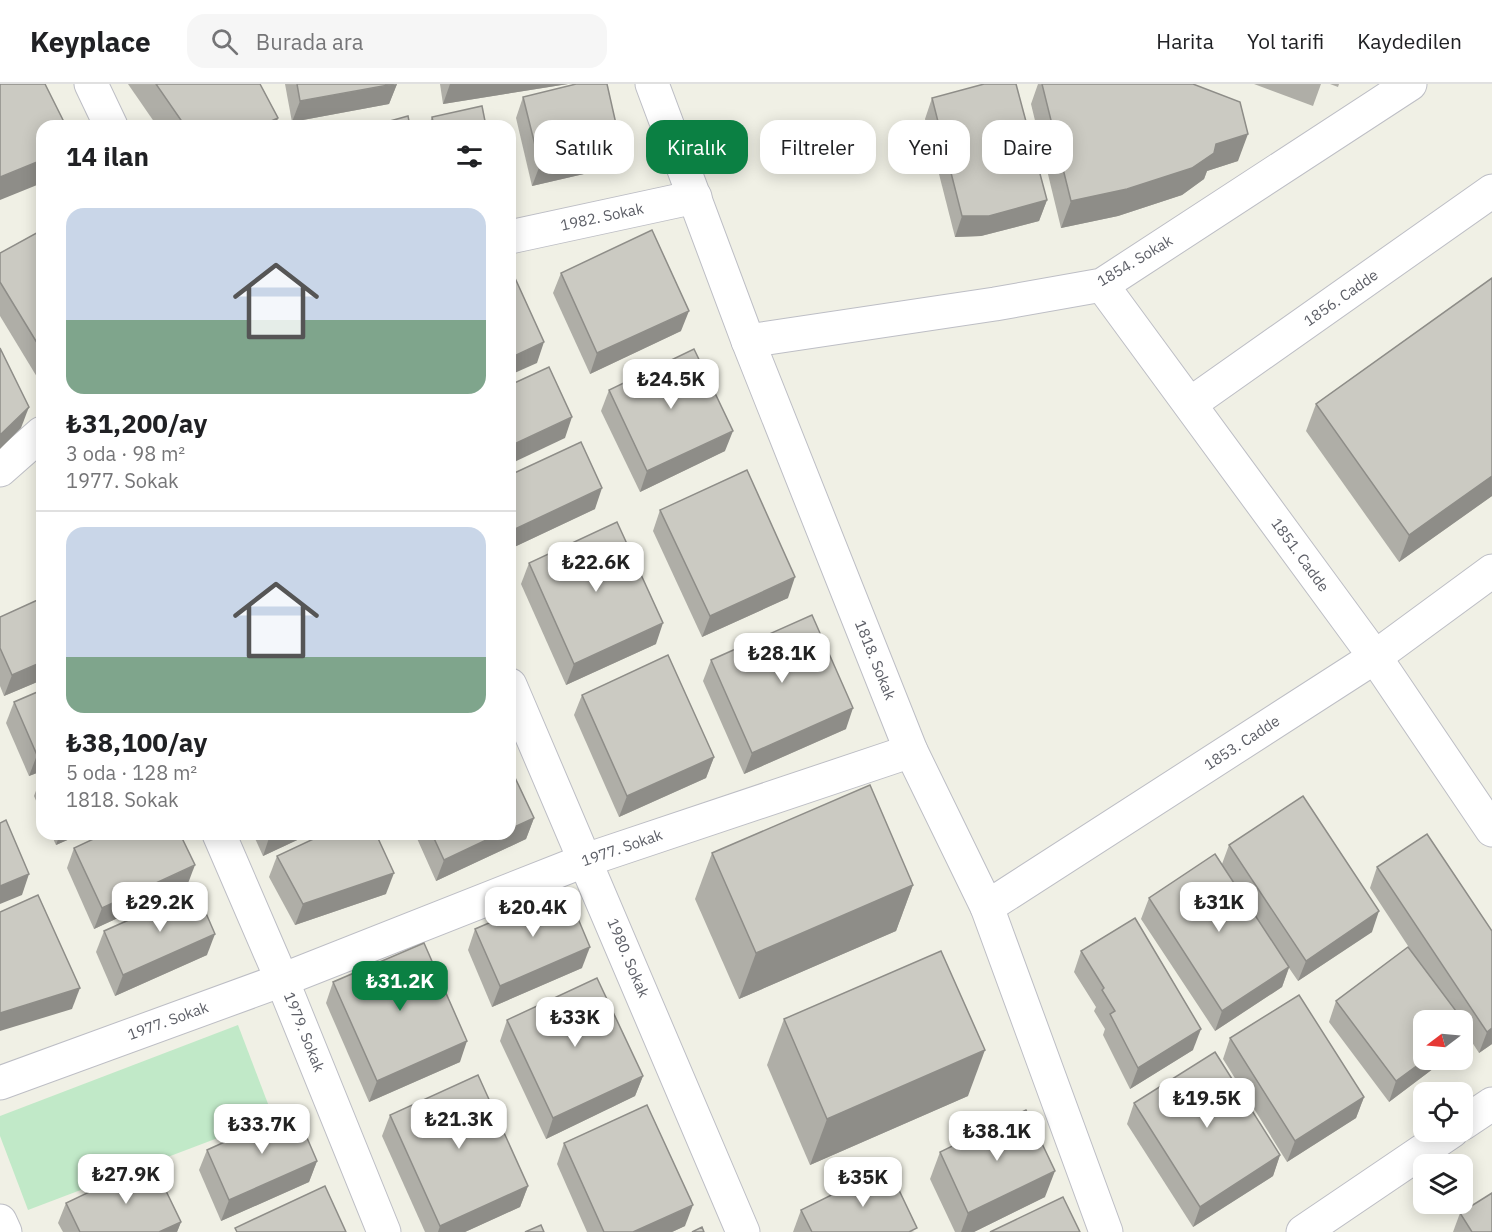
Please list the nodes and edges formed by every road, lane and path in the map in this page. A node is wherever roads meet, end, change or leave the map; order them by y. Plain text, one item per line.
1 (91, 84) edge
2 (652, 84) edge
3 (1410, 84) edge
4 (108, 120) edge
5 (1492, 191) edge
6 (695, 197) junction
7 (516, 236) edge
8 (1102, 285) junction
9 (748, 341) junction
10 (1190, 404) junction
11 (36, 438) edge
12 (0, 470) edge
13 (1492, 571) edge
14 (1375, 657) junction
15 (516, 699) edge
16 (911, 751) junction
17 (1492, 830) edge
18 (222, 840) edge
19 (586, 860) junction
20 (987, 907) junction
21 (282, 980) junction
22 (0, 1083) edge
23 (1492, 1104) edge
24 (1473, 1117) edge
25 (1436, 1142) edge
26 (0, 1221) edge
27 (5, 1232) edge
28 (384, 1232) edge
29 (743, 1232) edge
30 (1106, 1232) edge
31 (1303, 1232) edge

1 - 4 street
2 - 6 street, 1818. Sokak
3 - 8 street, 1854. Sokak
5 - 10 street, 1856. Cadde
6 - 7 street, 1982. Sokak
6 - 9 street, 1818. Sokak
8 - 9 street, 1854. Sokak
8 - 10 street, 1851. Cadde
9 - 16 street, 1818. Sokak
10 - 14 street, 1851. Cadde
11 - 12 street
13 - 14 street, 1853. Cadde
14 - 17 street, 1851. Cadde
14 - 20 street, 1853. Cadde
15 - 19 street, 1980. Sokak
16 - 19 street, 1977. Sokak
16 - 20 street, 1818. Sokak
18 - 21 street, 1979. Sokak
19 - 21 street, 1977. Sokak
19 - 29 street, 1980. Sokak
20 - 30 street, 1818. Sokak
21 - 22 street, 1977. Sokak
21 - 28 street, 1979. Sokak
23 - 24 street
25 - 31 street
26 - 27 street

